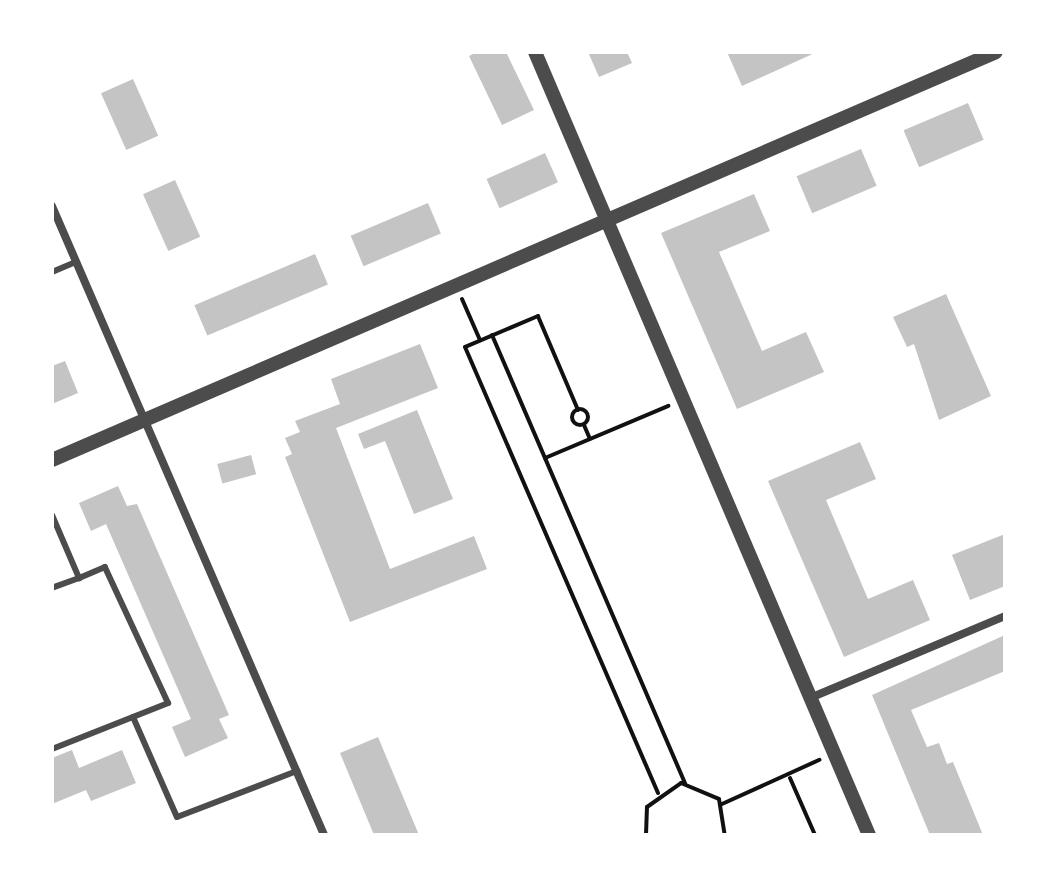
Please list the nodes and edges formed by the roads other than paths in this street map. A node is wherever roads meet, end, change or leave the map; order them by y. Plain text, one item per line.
1 (535, 52) edge
2 (996, 52) edge
3 (52, 206) edge
4 (607, 220) junction
5 (75, 262) junction
6 (52, 272) edge
7 (146, 420) junction
8 (52, 460) edge
9 (52, 515) edge
10 (79, 578) junction
11 (52, 588) edge
12 (1005, 616) edge
13 (809, 699) junction
14 (133, 717) junction
15 (52, 749) edge
16 (297, 771) junction
17 (324, 835) edge
18 (869, 835) edge

1 - 4 street
2 - 4 street
3 - 5 street
4 - 7 street
4 - 13 street
5 - 6 lane
5 - 7 street
7 - 8 street
7 - 16 street
9 - 10 lane
10 - 11 lane
10 - 14 lane
12 - 13 street
13 - 18 street
14 - 15 lane
14 - 16 lane
16 - 17 street

